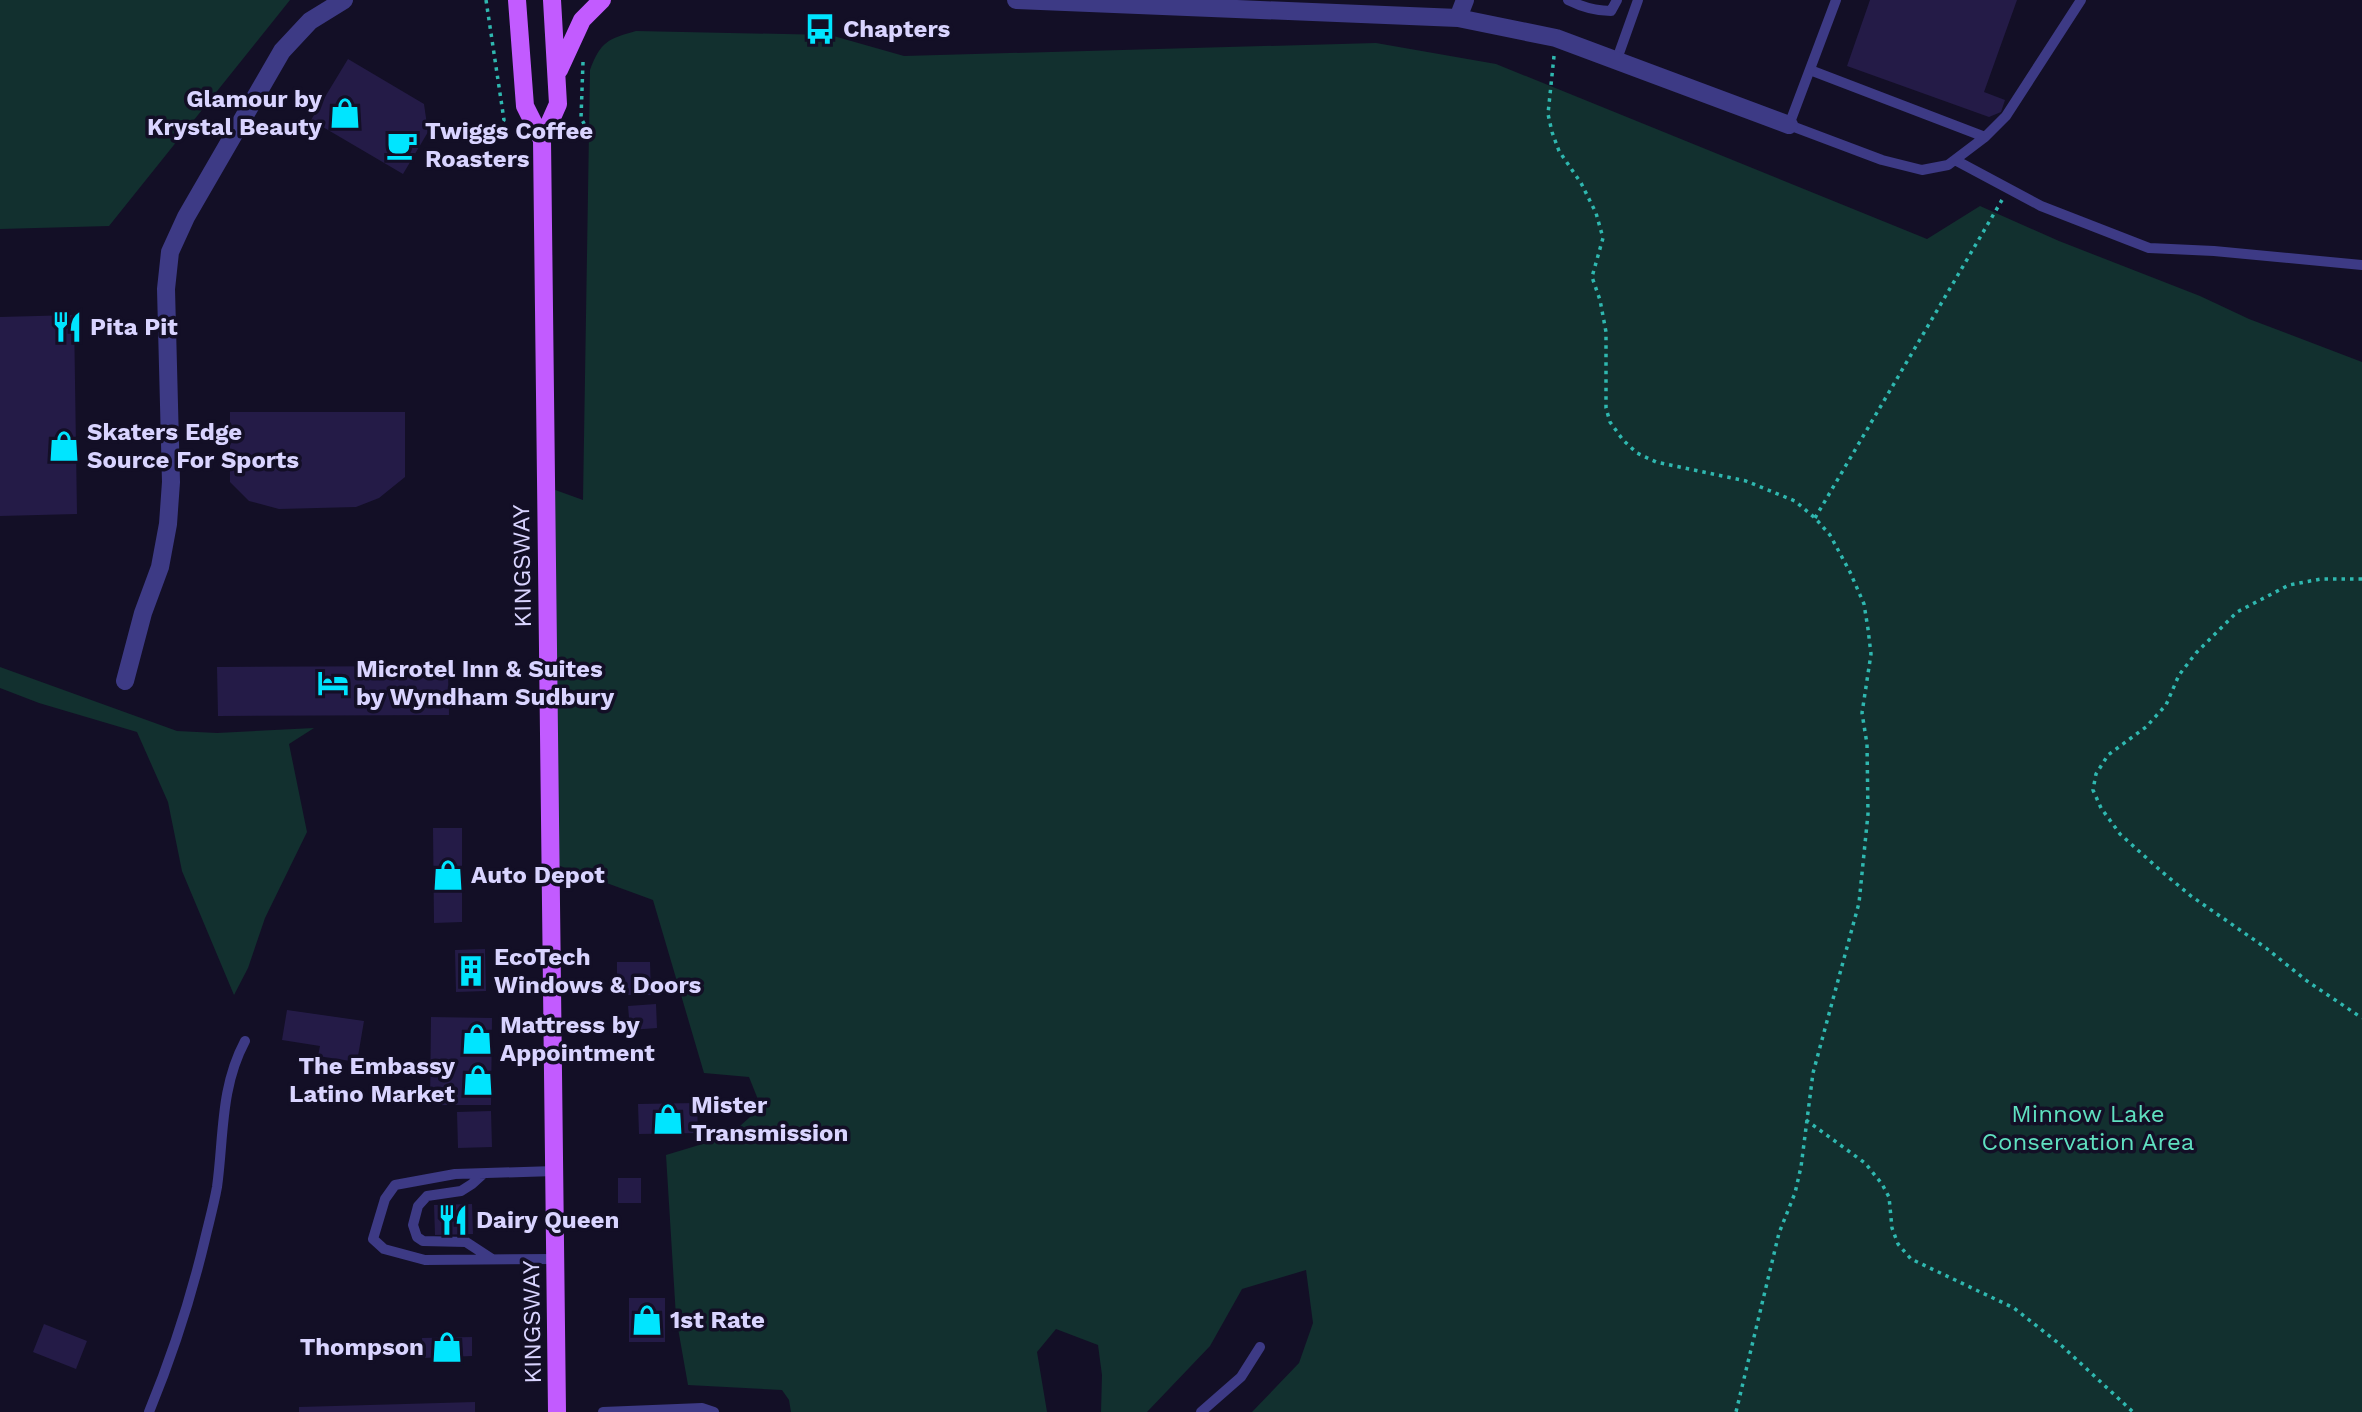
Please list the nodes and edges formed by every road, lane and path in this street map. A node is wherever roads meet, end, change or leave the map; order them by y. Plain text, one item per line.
1 (344, 0) edge
2 (486, 0) edge
3 (517, 0) edge
4 (552, 0) edge
5 (602, 0) edge
6 (1016, 0) edge
7 (1465, 0) edge
8 (1568, 0) edge
9 (1618, 0) edge
10 (1638, 0) edge
11 (1836, 0) edge
12 (2081, 0) edge
13 (1458, 18) junction
14 (1556, 38) junction
15 (1617, 60) junction
16 (1810, 70) junction
17 (557, 74) junction
18 (1789, 125) junction
19 (496, 131) dead end
20 (1985, 137) junction
21 (542, 140) junction
22 (1955, 160) junction
23 (2009, 189) junction
24 (2362, 265) edge
25 (1815, 518) junction
26 (2362, 579) edge
27 (125, 681) dead end
28 (2362, 1018) edge
29 (245, 1041) dead end
30 (1805, 1120) junction
31 (555, 1171) junction
32 (482, 1174) junction
33 (493, 1259) junction
34 (556, 1259) junction
35 (1260, 1347) dead end
36 (149, 1412) edge
37 (557, 1412) edge
38 (603, 1412) edge
39 (714, 1412) edge
40 (1201, 1412) edge
41 (1736, 1412) edge
42 (2133, 1412) edge

1 - 27 street
2 - 19 path
3 - 21 main road, KINGSWAY
4 - 17 main road, KINGSWAY
5 - 17 main road
6 - 13 street
7 - 13 street
8 - 9 lane
10 - 15 lane
11 - 16 lane
12 - 20 lane
13 - 14 street
14 - 15 street
14 - 25 path
15 - 18 street
16 - 18 lane
16 - 20 lane
17 - 21 main road, KINGSWAY
18 - 22 lane
20 - 22 lane
21 - 31 main road, KINGSWAY
22 - 23 lane
23 - 24 lane
23 - 25 path
25 - 30 path
26 - 28 path
29 - 36 lane
30 - 41 path
30 - 42 path
31 - 32 lane
31 - 34 main road, KINGSWAY
32 - 33 lane
32 - 33 lane
33 - 34 lane
34 - 37 main road, KINGSWAY
35 - 40 lane
38 - 39 lane

